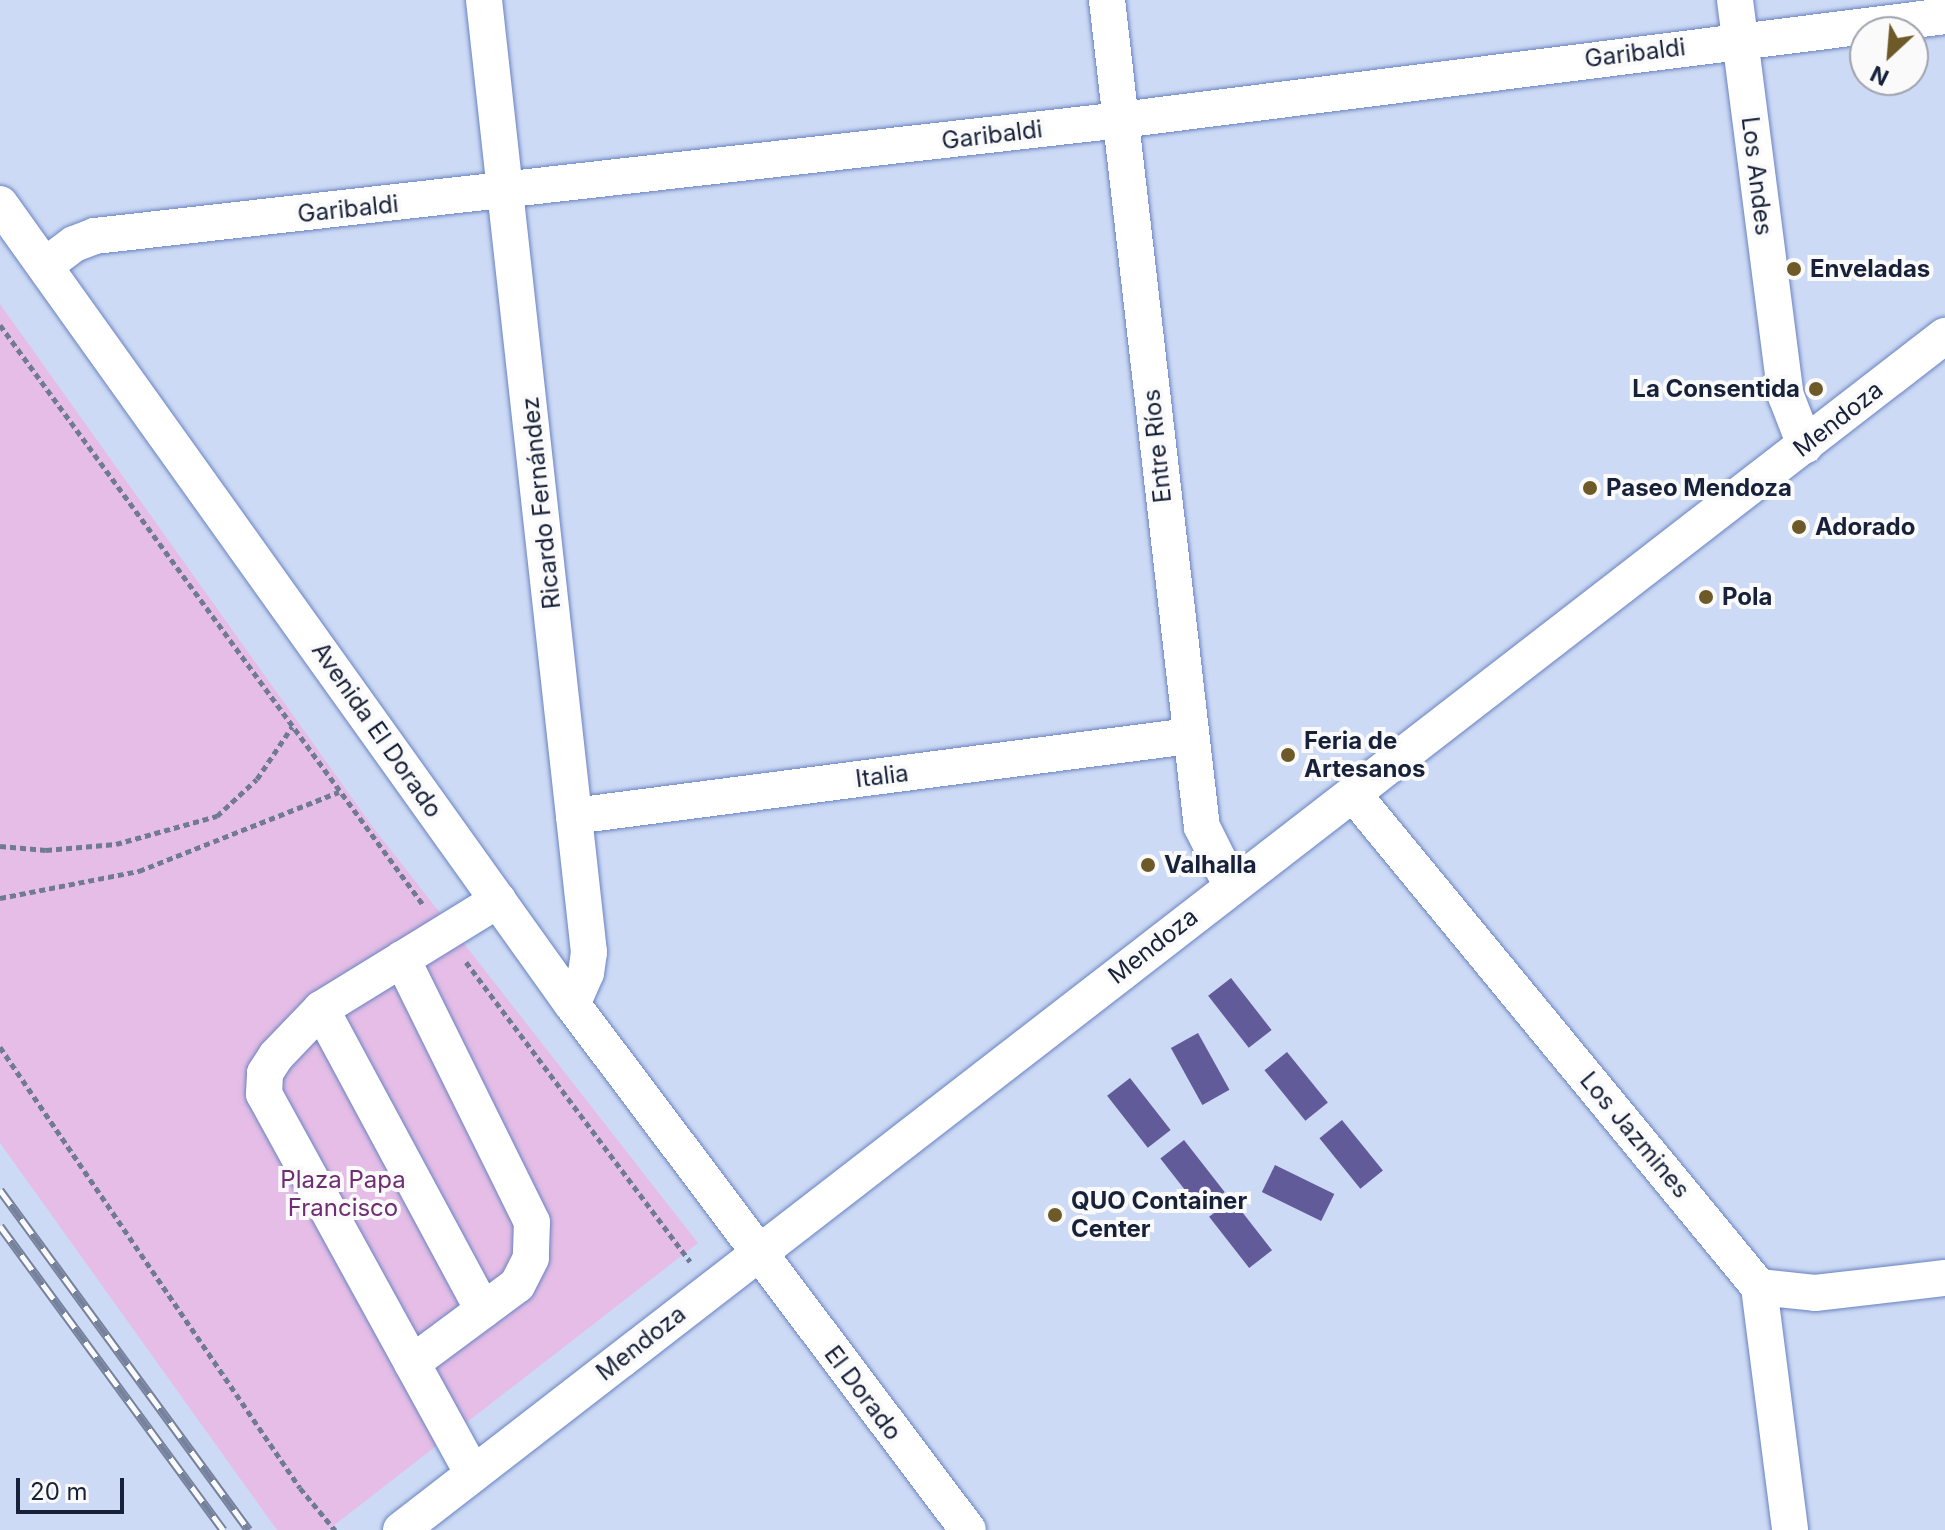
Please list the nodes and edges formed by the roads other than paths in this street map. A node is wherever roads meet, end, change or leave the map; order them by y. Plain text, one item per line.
1 (484, 0) edge
2 (1107, 0) edge
3 (1735, 0) edge
4 (1945, 16) edge
5 (1739, 39) junction
6 (1121, 120) junction
7 (508, 192) junction
8 (0, 204) edge
9 (46, 265) junction
10 (1945, 336) edge
11 (1805, 445) junction
12 (1189, 736) junction
13 (1354, 795) junction
14 (574, 816) junction
15 (1231, 885) junction
16 (498, 900) junction
17 (402, 959) junction
18 (572, 1004) junction
19 (321, 1009) junction
20 (757, 1255) junction
21 (1945, 1278) edge
22 (1759, 1287) junction
23 (483, 1310) junction
24 (412, 1363) junction
25 (473, 1474) junction
26 (401, 1530) edge
27 (968, 1530) edge
28 (1790, 1530) edge

1 - 7 street, Ricardo Fernández
2 - 6 street, Entre Ríos
3 - 5 street, Los Andes
4 - 5 street, Garibaldi
5 - 6 street, Garibaldi
5 - 11 street, Los Andes
6 - 7 street, Garibaldi
6 - 12 street, Entre Ríos
7 - 9 street, Garibaldi
7 - 14 street, Ricardo Fernández
8 - 9 street, Avenida El Dorado
9 - 16 street, Avenida El Dorado
10 - 11 street, Mendoza
11 - 13 street, Mendoza
12 - 14 street, Italia
12 - 15 street, Entre Ríos
13 - 15 street, Mendoza
13 - 22 street, Los Jazmines
14 - 18 street, Ricardo Fernández
15 - 20 street, Mendoza
16 - 17 street
16 - 18 street, Avenida El Dorado
17 - 19 street
17 - 23 street
18 - 20 street, Avenida El Dorado
19 - 23 street
19 - 24 street
20 - 25 street, Mendoza
20 - 27 street, El Dorado
21 - 22 street
22 - 28 street
23 - 24 street
24 - 25 street
25 - 26 street, Mendoza

